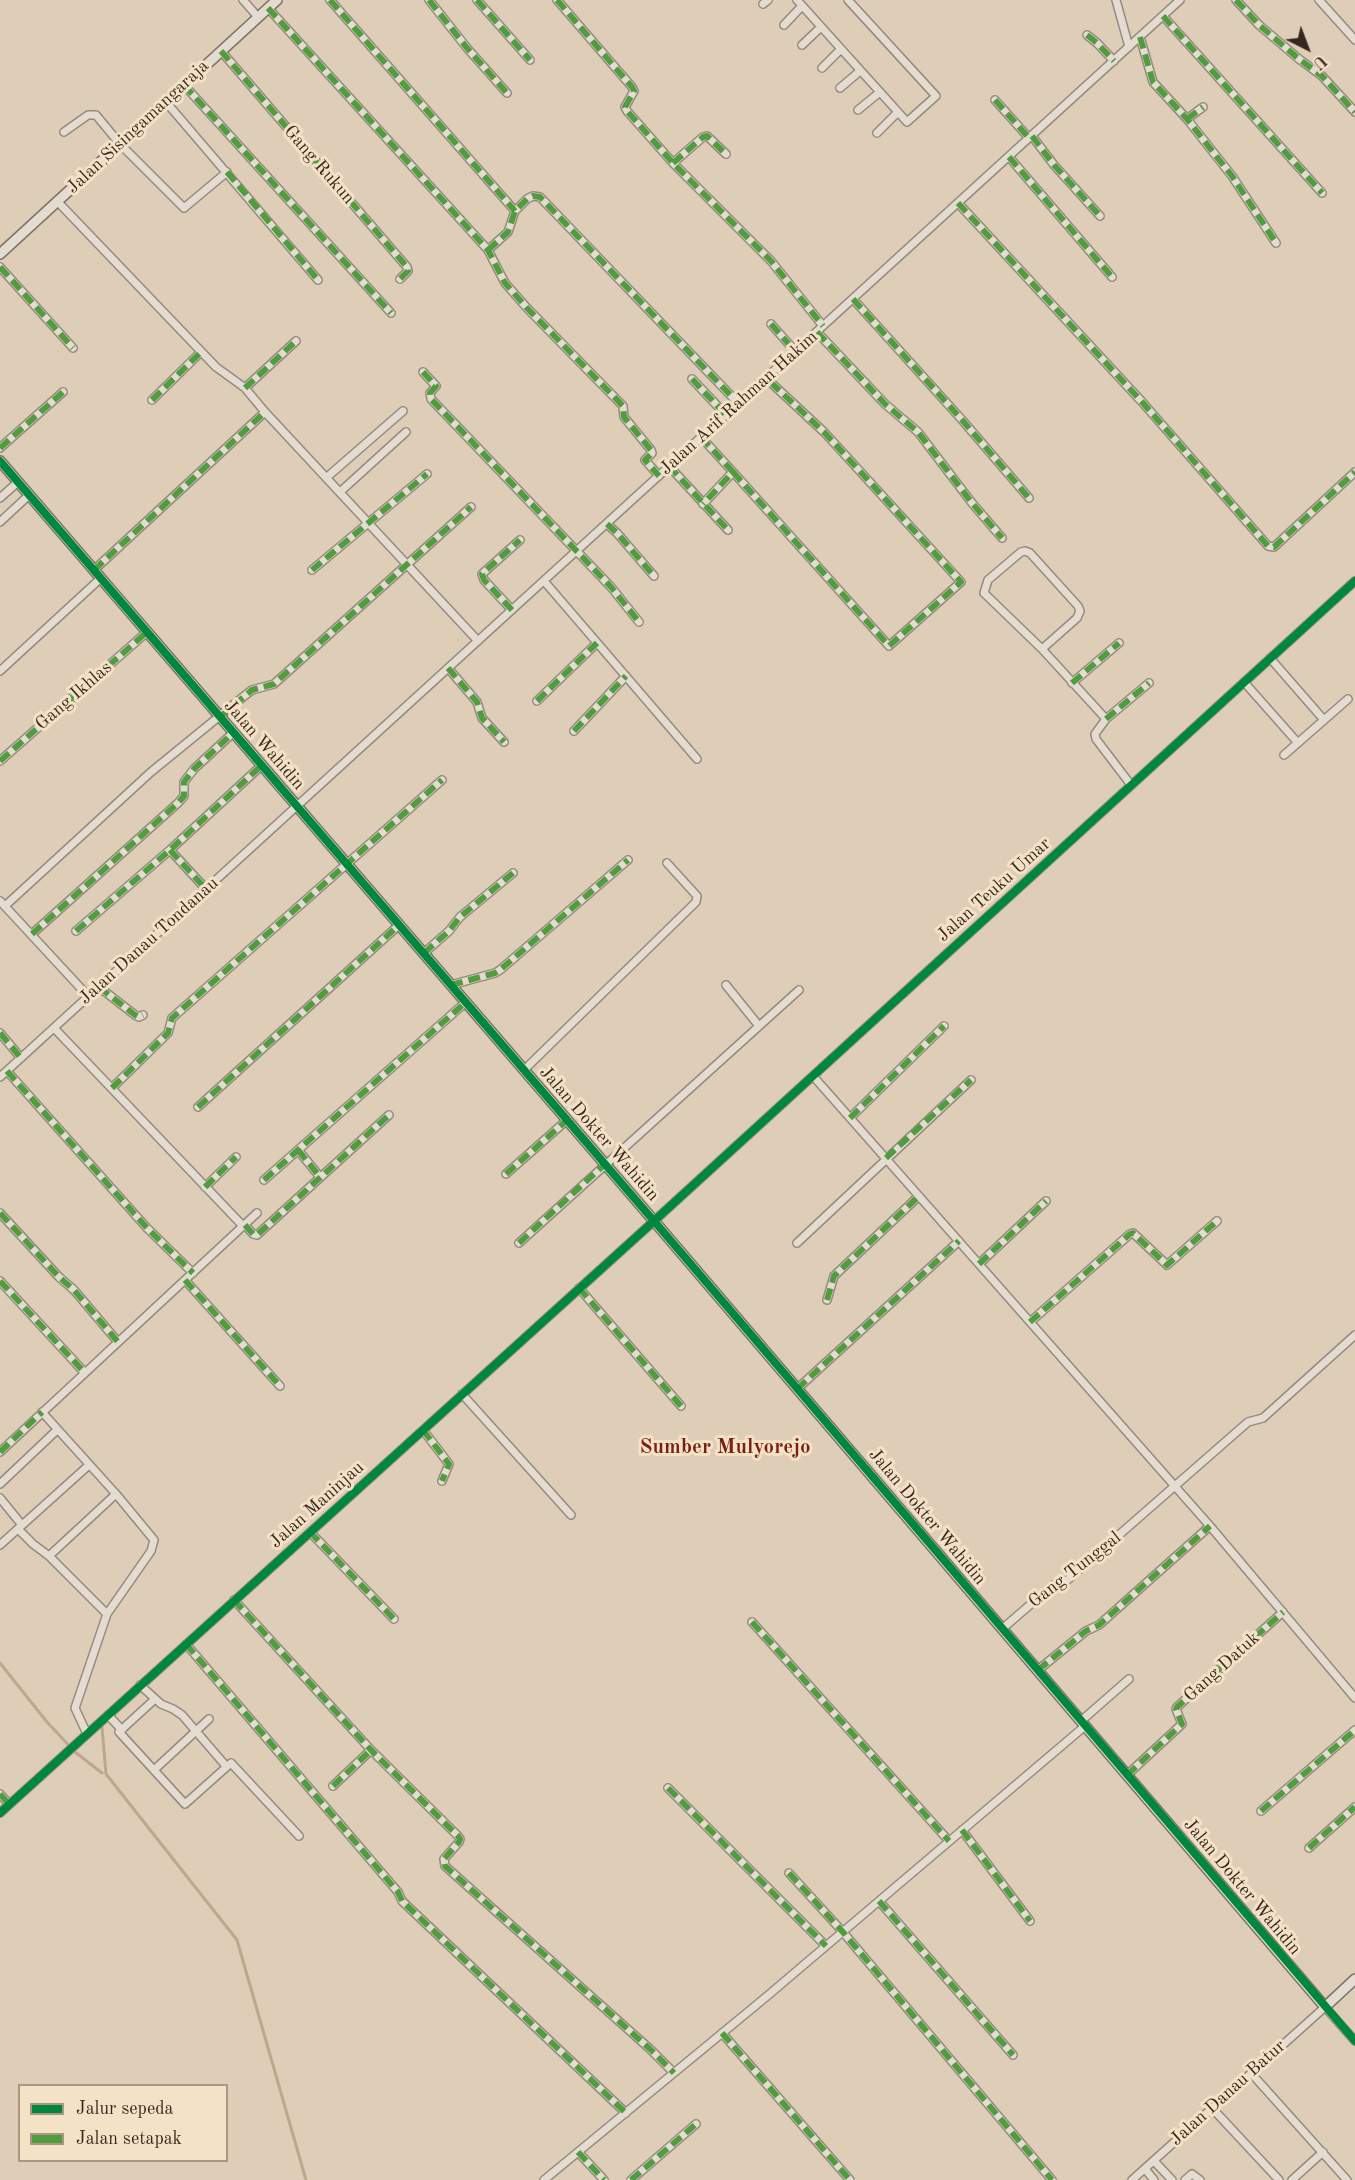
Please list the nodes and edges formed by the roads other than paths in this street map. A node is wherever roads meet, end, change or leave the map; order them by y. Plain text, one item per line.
1 (243, 0) edge
2 (276, 0) edge
3 (330, 0) edge
4 (429, 0) edge
5 (477, 0) edge
6 (557, 0) edge
7 (848, 0) edge
8 (1116, 0) edge
9 (1180, 0) edge
10 (1236, 0) edge
11 (1319, 0) edge
12 (800, 3) edge
13 (268, 8) junction
14 (1163, 16) junction
15 (258, 17) junction
16 (784, 25) dead end
17 (821, 27) junction
18 (1087, 35) dead end
19 (1355, 40) edge
20 (1134, 42) junction
21 (802, 45) dead end
22 (841, 49) junction
23 (221, 51) junction
24 (530, 60) dead end
25 (1114, 61) junction
26 (822, 68) dead end
27 (861, 70) junction
28 (184, 85) junction
29 (840, 88) dead end
30 (880, 92) junction
31 (507, 93) dead end
32 (995, 100) dead end
33 (165, 102) junction
34 (1203, 107) dead end
35 (858, 110) dead end
36 (898, 112) junction
37 (1355, 112) edge
38 (1187, 119) junction
39 (64, 132) dead end
40 (877, 133) dead end
41 (1030, 137) junction
42 (120, 144) junction
43 (726, 154) dead end
44 (1009, 157) junction
45 (674, 163) junction
46 (227, 172) junction
47 (1322, 193) dead end
48 (57, 201) junction
49 (958, 203) junction
50 (515, 211) junction
51 (1100, 216) dead end
52 (1276, 243) dead end
53 (488, 250) junction
54 (0, 254) edge
55 (0, 267) edge
56 (1112, 277) dead end
57 (400, 279) dead end
58 (318, 280) dead end
59 (853, 299) junction
60 (391, 313) dead end
61 (771, 324) dead end
62 (823, 326) junction
63 (817, 332) junction
64 (296, 341) dead end
65 (73, 348) dead end
66 (795, 351) junction
67 (201, 352) junction
68 (423, 372) dead end
69 (766, 378) junction
70 (692, 379) dead end
71 (245, 388) junction
72 (63, 392) dead end
73 (152, 400) dead end
74 (738, 403) junction
75 (403, 411) dead end
76 (265, 412) junction
77 (726, 415) junction
78 (406, 432) dead end
79 (701, 437) junction
80 (0, 448) edge
81 (0, 461) edge
82 (669, 466) junction
83 (733, 472) junction
84 (1355, 472) edge
85 (427, 474) dead end
86 (659, 476) junction
87 (326, 478) junction
88 (18, 482) junction
89 (340, 492) junction
90 (29, 495) junction
91 (0, 498) edge
92 (1029, 498) dead end
93 (703, 504) junction
94 (471, 507) dead end
95 (0, 522) edge
96 (368, 524) junction
97 (606, 524) junction
98 (728, 530) dead end
99 (1002, 538) dead end
100 (520, 540) dead end
101 (576, 551) junction
102 (408, 565) junction
103 (94, 570) junction
104 (312, 570) dead end
105 (654, 576) dead end
106 (101, 578) junction
107 (544, 581) junction
108 (1352, 584) edge
109 (1355, 593) edge
110 (512, 610) junction
111 (639, 622) dead end
112 (147, 632) junction
113 (478, 641) junction
114 (597, 643) junction
115 (1119, 643) dead end
116 (1042, 649) junction
117 (1270, 658) junction
118 (448, 668) junction
119 (0, 671) edge
120 (626, 676) junction
121 (1244, 682) junction
122 (1072, 683) junction
123 (1149, 683) dead end
124 (1348, 699) dead end
125 (537, 701) dead end
126 (220, 717) junction
127 (1106, 719) junction
128 (1324, 720) junction
129 (234, 732) junction
130 (573, 732) dead end
131 (504, 742) dead end
132 (1298, 743) junction
133 (1284, 755) dead end
134 (698, 759) dead end
135 (0, 760) edge
136 (262, 765) junction
137 (442, 780) dead end
138 (1131, 785) junction
139 (297, 806) junction
140 (170, 850) junction
141 (628, 860) dead end
142 (667, 863) dead end
143 (348, 865) junction
144 (513, 873) dead end
145 (206, 889) junction
146 (3, 903) edge
147 (399, 925) junction
148 (76, 931) dead end
149 (32, 934) junction
150 (424, 953) junction
151 (451, 985) junction
152 (726, 985) dead end
153 (99, 987) junction
154 (799, 990) dead end
155 (88, 996) junction
156 (466, 1002) junction
157 (143, 1015) dead end
158 (759, 1026) junction
159 (944, 1026) dead end
160 (54, 1028) junction
161 (0, 1034) edge
162 (506, 1048) joint
163 (21, 1058) junction
164 (524, 1070) junction
165 (7, 1071) junction
166 (813, 1076) junction
167 (0, 1077) edge
168 (971, 1080) dead end
169 (112, 1088) junction
170 (198, 1107) dead end
171 (389, 1115) dead end
172 (850, 1118) junction
173 (567, 1120) junction
174 (298, 1150) junction
175 (236, 1157) dead end
176 (886, 1158) junction
177 (605, 1164) junction
178 (506, 1174) dead end
179 (320, 1177) junction
180 (264, 1180) dead end
181 (205, 1186) junction
182 (919, 1196) junction
183 (1046, 1201) dead end
184 (0, 1213) edge
185 (257, 1213) dead end
186 (654, 1221) junction
187 (1217, 1221) dead end
188 (244, 1225) junction
189 (959, 1241) junction
190 (519, 1243) dead end
191 (797, 1243) dead end
192 (979, 1264) junction
193 (193, 1273) junction
194 (185, 1280) junction
195 (0, 1281) edge
196 (579, 1288) junction
197 (827, 1299) dead end
198 (1030, 1322) junction
199 (1355, 1335) edge
200 (118, 1342) junction
201 (85, 1373) junction
202 (280, 1386) dead end
203 (797, 1389) junction
204 (462, 1394) junction
205 (681, 1406) dead end
206 (42, 1412) junction
207 (57, 1430) junction
208 (423, 1430) junction
209 (0, 1452) edge
210 (89, 1465) junction
211 (442, 1481) dead end
212 (0, 1484) edge
213 (1176, 1487) junction
214 (116, 1494) junction
215 (0, 1498) edge
216 (570, 1515) dead end
217 (1210, 1526) junction
218 (20, 1527) junction
219 (310, 1532) junction
220 (0, 1545) edge
221 (49, 1556) junction
222 (234, 1600) junction
223 (1282, 1612) junction
224 (107, 1614) junction
225 (394, 1619) dead end
226 (752, 1622) dead end
227 (1002, 1629) junction
228 (186, 1644) junction
229 (1038, 1670) junction
230 (1129, 1679) dead end
231 (140, 1685) junction
232 (1355, 1698) edge
233 (155, 1699) junction
234 (108, 1715) junction
235 (209, 1719) dead end
236 (1083, 1723) junction
237 (122, 1730) junction
238 (1355, 1730) edge
239 (90, 1731) junction
240 (196, 1731) junction
241 (371, 1750) junction
242 (226, 1766) junction
243 (154, 1770) junction
244 (1127, 1774) junction
245 (333, 1786) dead end
246 (668, 1788) dead end
247 (0, 1794) edge
248 (9, 1804) junction
249 (1355, 1807) edge
250 (1261, 1811) dead end
251 (0, 1813) edge
252 (962, 1830) junction
253 (299, 1836) dead end
254 (949, 1841) junction
255 (1309, 1848) dead end
256 (789, 1873) dead end
257 (879, 1901) junction
258 (1030, 1921) dead end
259 (842, 1931) junction
260 (826, 1946) junction
261 (1355, 1979) edge
262 (1325, 2007) junction
263 (722, 2033) junction
264 (1355, 2041) edge
265 (1013, 2055) dead end
266 (674, 2073) junction
267 (1251, 2073) junction
268 (1212, 2108) junction
269 (626, 2113) junction
270 (696, 2124) dead end
271 (578, 2152) junction
272 (1323, 2152) junction
273 (1154, 2160) junction
274 (1145, 2169) junction
275 (544, 2180) edge
276 (604, 2180) edge
277 (632, 2180) edge
278 (850, 2180) edge
279 (1052, 2180) edge
280 (1132, 2180) edge
281 (1154, 2180) edge
282 (1172, 2180) edge
283 (1185, 2180) edge
284 (1200, 2180) edge
285 (1279, 2180) edge
286 (1292, 2180) edge
287 (1347, 2180) edge

1 - 15 street
2 - 13 street, Jalan Sisingamangaraja
3 - 50 street
4 - 31 street
5 - 24 street
6 - 45 street
7 - 36 street
8 - 20 street
9 - 14 street, Jalan Arif Rahman Hakim
10 - 37 street
11 - 19 street
12 - 16 street
12 - 17 street
13 - 15 street, Jalan Sisingamangaraja
13 - 53 street
14 - 20 street, Jalan Arif Rahman Hakim
14 - 47 street
15 - 23 street, Jalan Sisingamangaraja
17 - 21 street
17 - 22 street
18 - 25 street
20 - 25 street, Jalan Arif Rahman Hakim
20 - 38 street
22 - 26 street
22 - 27 street
23 - 28 street, Jalan Sisingamangaraja
23 - 57 street, Gang Rukun
25 - 41 street, Jalan Arif Rahman Hakim
27 - 29 street
27 - 30 street
28 - 33 street, Jalan Sisingamangaraja
28 - 60 street
30 - 35 street
30 - 36 street
32 - 41 street
33 - 42 street, Jalan Sisingamangaraja
33 - 46 street
34 - 38 street
36 - 40 street
38 - 52 street
39 - 42 street
41 - 44 street, Jalan Arif Rahman Hakim
41 - 51 street
42 - 46 street
42 - 48 street, Jalan Sisingamangaraja
43 - 45 street
44 - 49 street, Jalan Arif Rahman Hakim
44 - 56 street
45 - 62 street
46 - 58 street
48 - 54 street, Jalan Sisingamangaraja
48 - 67 street
49 - 59 street, Jalan Arif Rahman Hakim
49 - 84 street
50 - 53 street
50 - 74 street
53 - 86 street
55 - 65 street
59 - 62 street, Jalan Arif Rahman Hakim
59 - 92 street
61 - 66 street
62 - 63 street, Jalan Arif Rahman Hakim
63 - 66 street, Jalan Arif Rahman Hakim
63 - 99 street
64 - 71 street
66 - 69 street, Jalan Arif Rahman Hakim
67 - 71 street
67 - 73 street
68 - 101 street
69 - 74 street, Jalan Arif Rahman Hakim
69 - 83 street
70 - 77 street
71 - 76 street
72 - 80 street
74 - 77 street, Jalan Arif Rahman Hakim
75 - 87 street
76 - 87 street
76 - 103 street
77 - 79 street, Jalan Arif Rahman Hakim
78 - 89 street
79 - 82 street, Jalan Arif Rahman Hakim
79 - 83 street
81 - 88 street, Jalan Wahidin
82 - 86 street, Jalan Arif Rahman Hakim
82 - 93 street
83 - 93 street
85 - 96 street
86 - 97 street, Jalan Arif Rahman Hakim
87 - 89 street
88 - 90 street, Jalan Wahidin
88 - 91 street
89 - 96 street
90 - 95 street
90 - 103 street, Jalan Wahidin
93 - 98 street
94 - 102 street
96 - 102 street
96 - 104 street
97 - 101 street, Jalan Arif Rahman Hakim
97 - 105 street
100 - 110 street
101 - 107 street, Jalan Arif Rahman Hakim
101 - 111 street
102 - 113 street
102 - 126 street
103 - 106 street, Jalan Wahidin
106 - 112 street, Jalan Wahidin
106 - 119 street
107 - 110 street, Jalan Arif Rahman Hakim
107 - 114 street
108 - 109 street
108 - 117 street, Jalan Teuku Umar
110 - 113 street, Jalan Arif Rahman Hakim
112 - 126 street, Jalan Wahidin
112 - 135 street, Gang Ikhlas
113 - 118 street, Jalan Arif Rahman Hakim
114 - 120 street
114 - 125 street
115 - 122 street
116 - 116 street
116 - 122 street
117 - 121 street, Jalan Teuku Umar
117 - 128 street
118 - 131 street
118 - 139 street, Jalan Arif Rahman Hakim
120 - 130 street
120 - 134 street
121 - 132 street
121 - 138 street, Jalan Teuku Umar
122 - 127 street
123 - 127 street
124 - 128 street
126 - 129 street, Jalan Wahidin
126 - 146 street
127 - 138 street
128 - 132 street
129 - 136 street, Jalan Wahidin
129 - 149 street
132 - 133 street
136 - 139 street, Jalan Wahidin
136 - 140 street
137 - 143 street
138 - 166 street, Jalan Teuku Umar
139 - 143 street, Jalan Wahidin
139 - 145 street, Jalan Danau Tondanau
140 - 145 street
140 - 148 street
141 - 151 street
142 - 164 street
143 - 147 street, Jalan Wahidin
143 - 169 street
144 - 150 street
145 - 153 street, Jalan Danau Tondanau
146 - 149 street
147 - 150 street, Jalan Wahidin
147 - 170 street
149 - 155 street
150 - 151 street, Jalan Wahidin
151 - 156 street, Jalan Wahidin
152 - 158 street
153 - 155 street, Jalan Danau Tondanau
153 - 157 street
154 - 158 street
155 - 160 street, Jalan Danau Tondanau
156 - 162 street, Jalan Wahidin
156 - 174 street
158 - 177 street
159 - 172 street
160 - 163 street, Jalan Danau Tondanau
160 - 169 street
161 - 163 street
162 - 164 street, Jalan Dokter Wahidin
163 - 165 street, Jalan Danau Tondanau
164 - 173 street, Jalan Dokter Wahidin
165 - 167 street, Jalan Danau Tondanau
165 - 193 street
166 - 172 street
166 - 186 street, Jalan Teuku Umar
168 - 176 street
169 - 181 street
171 - 179 street
172 - 176 street
173 - 177 street, Jalan Dokter Wahidin
173 - 178 street
174 - 179 street
174 - 180 street
175 - 181 street
176 - 182 street
176 - 191 street
177 - 186 street, Jalan Dokter Wahidin
177 - 190 street
179 - 188 street
181 - 188 street
182 - 189 street
182 - 197 street
183 - 192 street
184 - 200 street
185 - 188 street
186 - 196 street, Jalan Maninjau
186 - 203 street, Jalan Dokter Wahidin
187 - 198 street
188 - 193 street
189 - 192 street
189 - 203 street
192 - 198 street
193 - 194 street
194 - 200 street
194 - 202 street
195 - 201 street
196 - 204 street, Jalan Maninjau
196 - 205 street
198 - 213 street
199 - 213 street, Gang Tunggal
200 - 201 street
201 - 206 street
203 - 227 street, Jalan Dokter Wahidin
204 - 208 street, Jalan Maninjau
204 - 216 street
206 - 207 street
206 - 209 street
207 - 210 street
207 - 212 street
208 - 211 street
208 - 219 street, Jalan Maninjau
210 - 214 street
210 - 218 street
213 - 217 street
213 - 227 street, Gang Tunggal
214 - 221 street
214 - 224 street
215 - 218 street
217 - 223 street
217 - 229 street
218 - 220 street
218 - 221 street
219 - 222 street, Jalan Maninjau
219 - 225 street
221 - 224 street
222 - 228 street, Jalan Maninjau
222 - 241 street
223 - 232 street
223 - 244 street, Gang Datuk
224 - 239 street
226 - 254 street
227 - 229 street, Jalan Dokter Wahidin
228 - 231 street, Jalan Maninjau
228 - 269 street
229 - 236 street, Jalan Dokter Wahidin
230 - 236 street
231 - 233 street
231 - 234 street, Jalan Maninjau
233 - 237 street
233 - 240 street
234 - 237 street
234 - 239 street, Jalan Maninjau
235 - 240 street
236 - 244 street, Jalan Dokter Wahidin
236 - 252 street
237 - 243 street
238 - 250 street
239 - 248 street, Jalan Maninjau
240 - 242 street
240 - 243 street
241 - 245 street
241 - 266 street
242 - 243 street
242 - 253 street
244 - 262 street, Jalan Dokter Wahidin
246 - 260 street
247 - 248 street
248 - 251 street, Jalan Maninjau
249 - 255 street
252 - 254 street
252 - 258 street
254 - 257 street
256 - 259 street
257 - 259 street
257 - 265 street
259 - 260 street
259 - 279 street
260 - 263 street
261 - 262 street
262 - 264 street
262 - 267 street, Jalan Danau Batur
263 - 266 street
263 - 278 street
266 - 269 street
267 - 268 street, Jalan Danau Batur
267 - 272 street
268 - 273 street, Jalan Danau Batur
268 - 285 street
269 - 271 street
270 - 277 street
271 - 275 street
271 - 276 street
272 - 286 street
272 - 287 street
273 - 274 street, Jalan Danau Batur
273 - 282 street
274 - 280 street, Jalan Danau Batur
274 - 281 street
283 - 284 street

